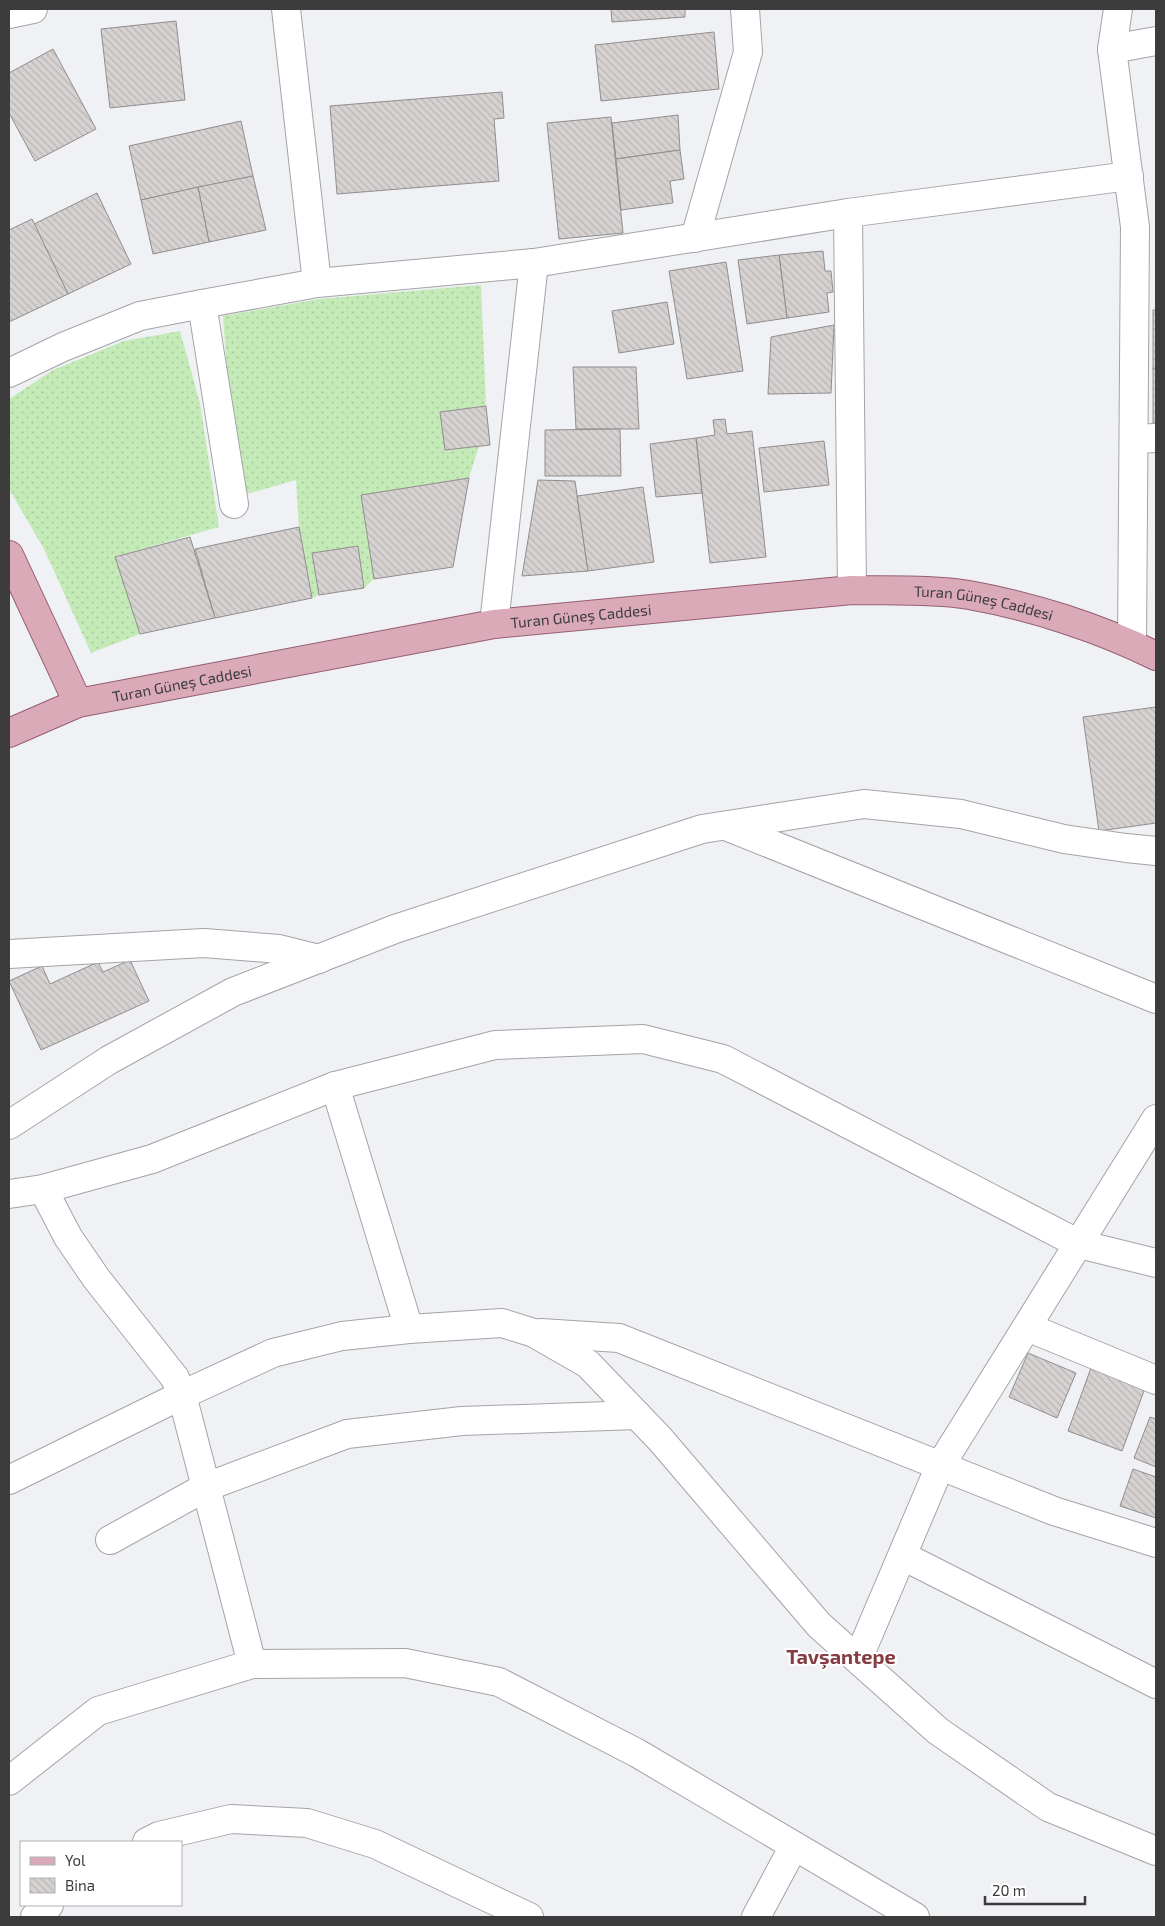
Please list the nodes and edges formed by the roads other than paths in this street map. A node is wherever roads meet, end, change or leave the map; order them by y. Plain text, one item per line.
1 (33, 9) edge
2 (286, 9) edge
3 (745, 9) edge
4 (1118, 9) edge
5 (9, 14) edge
6 (1156, 41) edge
7 (1112, 49) junction
8 (1129, 176) junction
9 (848, 213) junction
10 (1146, 226) edge
11 (695, 238) junction
12 (534, 263) junction
13 (317, 284) junction
14 (202, 304) junction
15 (9, 374) edge
16 (1145, 439) edge
17 (234, 504) dead end
18 (9, 555) edge
19 (852, 590) junction
20 (494, 624) junction
21 (1132, 644) junction
22 (1156, 656) edge
23 (78, 703) junction
24 (9, 733) edge
25 (726, 826) junction
26 (1156, 851) edge
27 (9, 954) edge
28 (319, 958) junction
29 (1156, 999) edge
30 (335, 1086) junction
31 (1156, 1119) edge
32 (9, 1125) edge
33 (44, 1189) junction
34 (9, 1194) edge
35 (1079, 1244) junction
36 (1156, 1263) edge
37 (1026, 1327) junction
38 (409, 1329) junction
39 (534, 1333) junction
40 (1156, 1380) edge
41 (182, 1396) junction
42 (637, 1415) junction
43 (940, 1466) junction
44 (9, 1480) edge
45 (206, 1487) junction
46 (110, 1540) dead end
47 (1156, 1543) edge
48 (903, 1556) junction
49 (858, 1659) junction
50 (252, 1664) junction
51 (1156, 1684) edge
52 (9, 1781) edge
53 (149, 1841) edge
54 (794, 1846) junction
55 (1156, 1852) edge
56 (48, 1906) edge
57 (35, 1917) edge
58 (529, 1917) edge
59 (756, 1917) edge
60 (915, 1917) edge

1 - 5 street
2 - 13 street
3 - 11 street
4 - 7 street
6 - 7 street
7 - 8 street
8 - 9 street
8 - 10 street
9 - 11 street
9 - 19 street
10 - 16 street
11 - 12 street
12 - 13 street
12 - 20 street
13 - 14 street
14 - 15 street
14 - 17 street
16 - 21 street
18 - 23 main road
19 - 20 main road, Turan Güneş Caddesi
19 - 21 main road, Turan Güneş Caddesi
20 - 23 main road, Turan Güneş Caddesi
21 - 22 main road, Turan Güneş Caddesi
23 - 24 main road, Turan Güneş Caddesi
25 - 26 street
25 - 28 street
25 - 29 street
27 - 28 street
28 - 32 street
30 - 33 street
30 - 35 street
30 - 38 street
31 - 35 street
33 - 34 street
33 - 41 street
35 - 36 street
35 - 37 street
37 - 40 street
37 - 43 street
38 - 39 street
38 - 41 street
39 - 42 street
39 - 43 street
41 - 44 street
41 - 45 street
42 - 45 street
42 - 49 street
43 - 47 street
43 - 48 street
45 - 46 street
45 - 50 street
48 - 49 street
48 - 51 street
49 - 55 street
50 - 52 street
50 - 54 street
53 - 58 street
54 - 59 street
54 - 60 street
56 - 57 street

